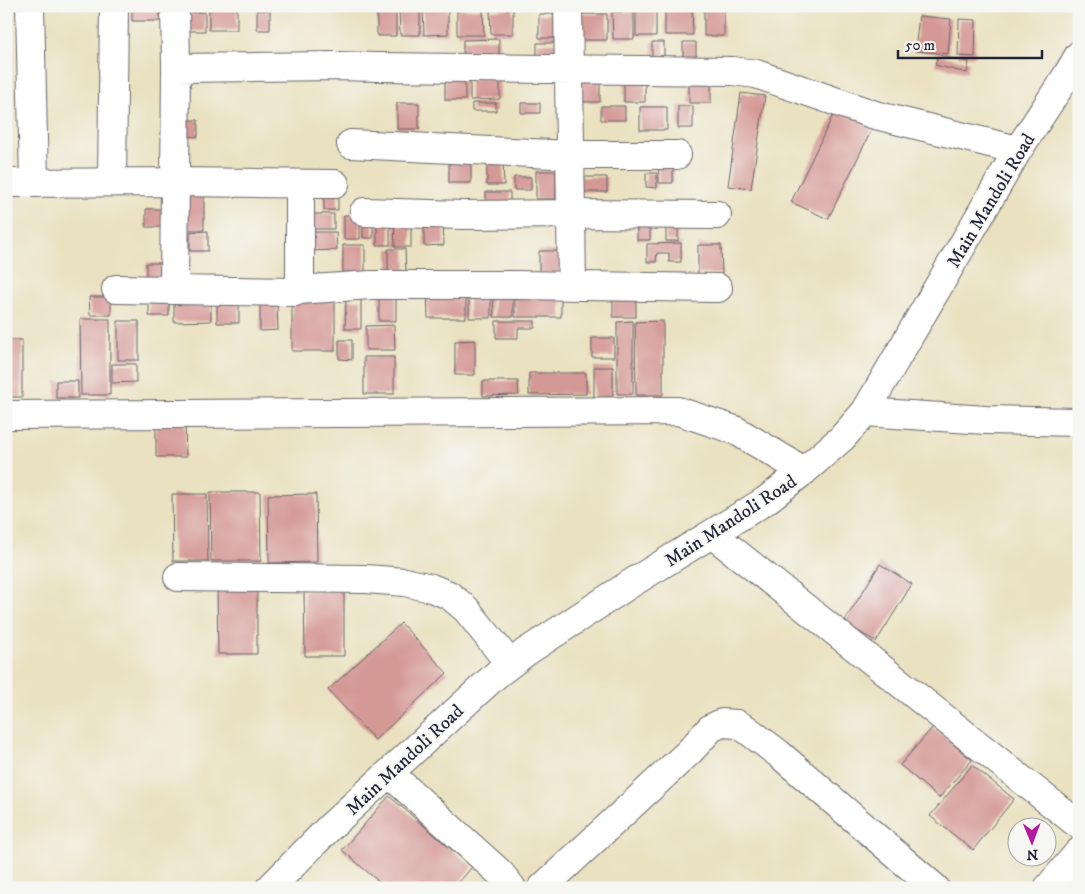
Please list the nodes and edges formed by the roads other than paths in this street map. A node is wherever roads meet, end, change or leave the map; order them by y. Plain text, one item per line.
1 (30, 6) edge
2 (114, 6) edge
3 (175, 6) edge
4 (568, 6) edge
5 (176, 68) junction
6 (569, 70) junction
7 (1074, 70) edge
8 (352, 144) dead end
9 (1018, 150) junction
10 (570, 155) junction
11 (677, 155) dead end
12 (34, 182) junction
13 (112, 182) junction
14 (175, 182) junction
15 (6, 183) edge
16 (300, 184) junction
17 (335, 184) dead end
18 (364, 212) dead end
19 (571, 214) junction
20 (717, 216) dead end
21 (572, 286) junction
22 (718, 288) dead end
23 (116, 289) dead end
24 (174, 290) junction
25 (298, 290) junction
26 (865, 412) junction
27 (6, 415) edge
28 (1079, 422) edge
29 (804, 471) junction
30 (712, 534) junction
31 (178, 577) dead end
32 (510, 664) junction
33 (388, 773) junction
34 (1079, 825) edge
35 (1079, 852) edge
36 (270, 888) edge
37 (512, 888) edge
38 (542, 888) edge
39 (935, 888) edge
40 (1048, 888) edge

1 - 12 street
2 - 13 street
3 - 5 street
4 - 6 street
5 - 6 street
5 - 14 street
6 - 9 street
6 - 10 street
7 - 9 street, Main Mandoli Road
8 - 10 street
9 - 26 street, Main Mandoli Road
10 - 11 street
10 - 19 street
12 - 13 street
12 - 15 street
13 - 14 street
14 - 16 street
14 - 24 street
16 - 17 street
16 - 25 street
18 - 19 street
19 - 20 street
19 - 21 street
21 - 22 street
21 - 25 street
23 - 24 street
24 - 25 street
26 - 28 street
26 - 29 street, Main Mandoli Road
27 - 29 street
29 - 30 street, Main Mandoli Road
30 - 32 street, Main Mandoli Road
30 - 34 street
31 - 32 street
32 - 33 street, Main Mandoli Road
33 - 36 street, Main Mandoli Road
33 - 37 street
35 - 40 street
38 - 39 street

